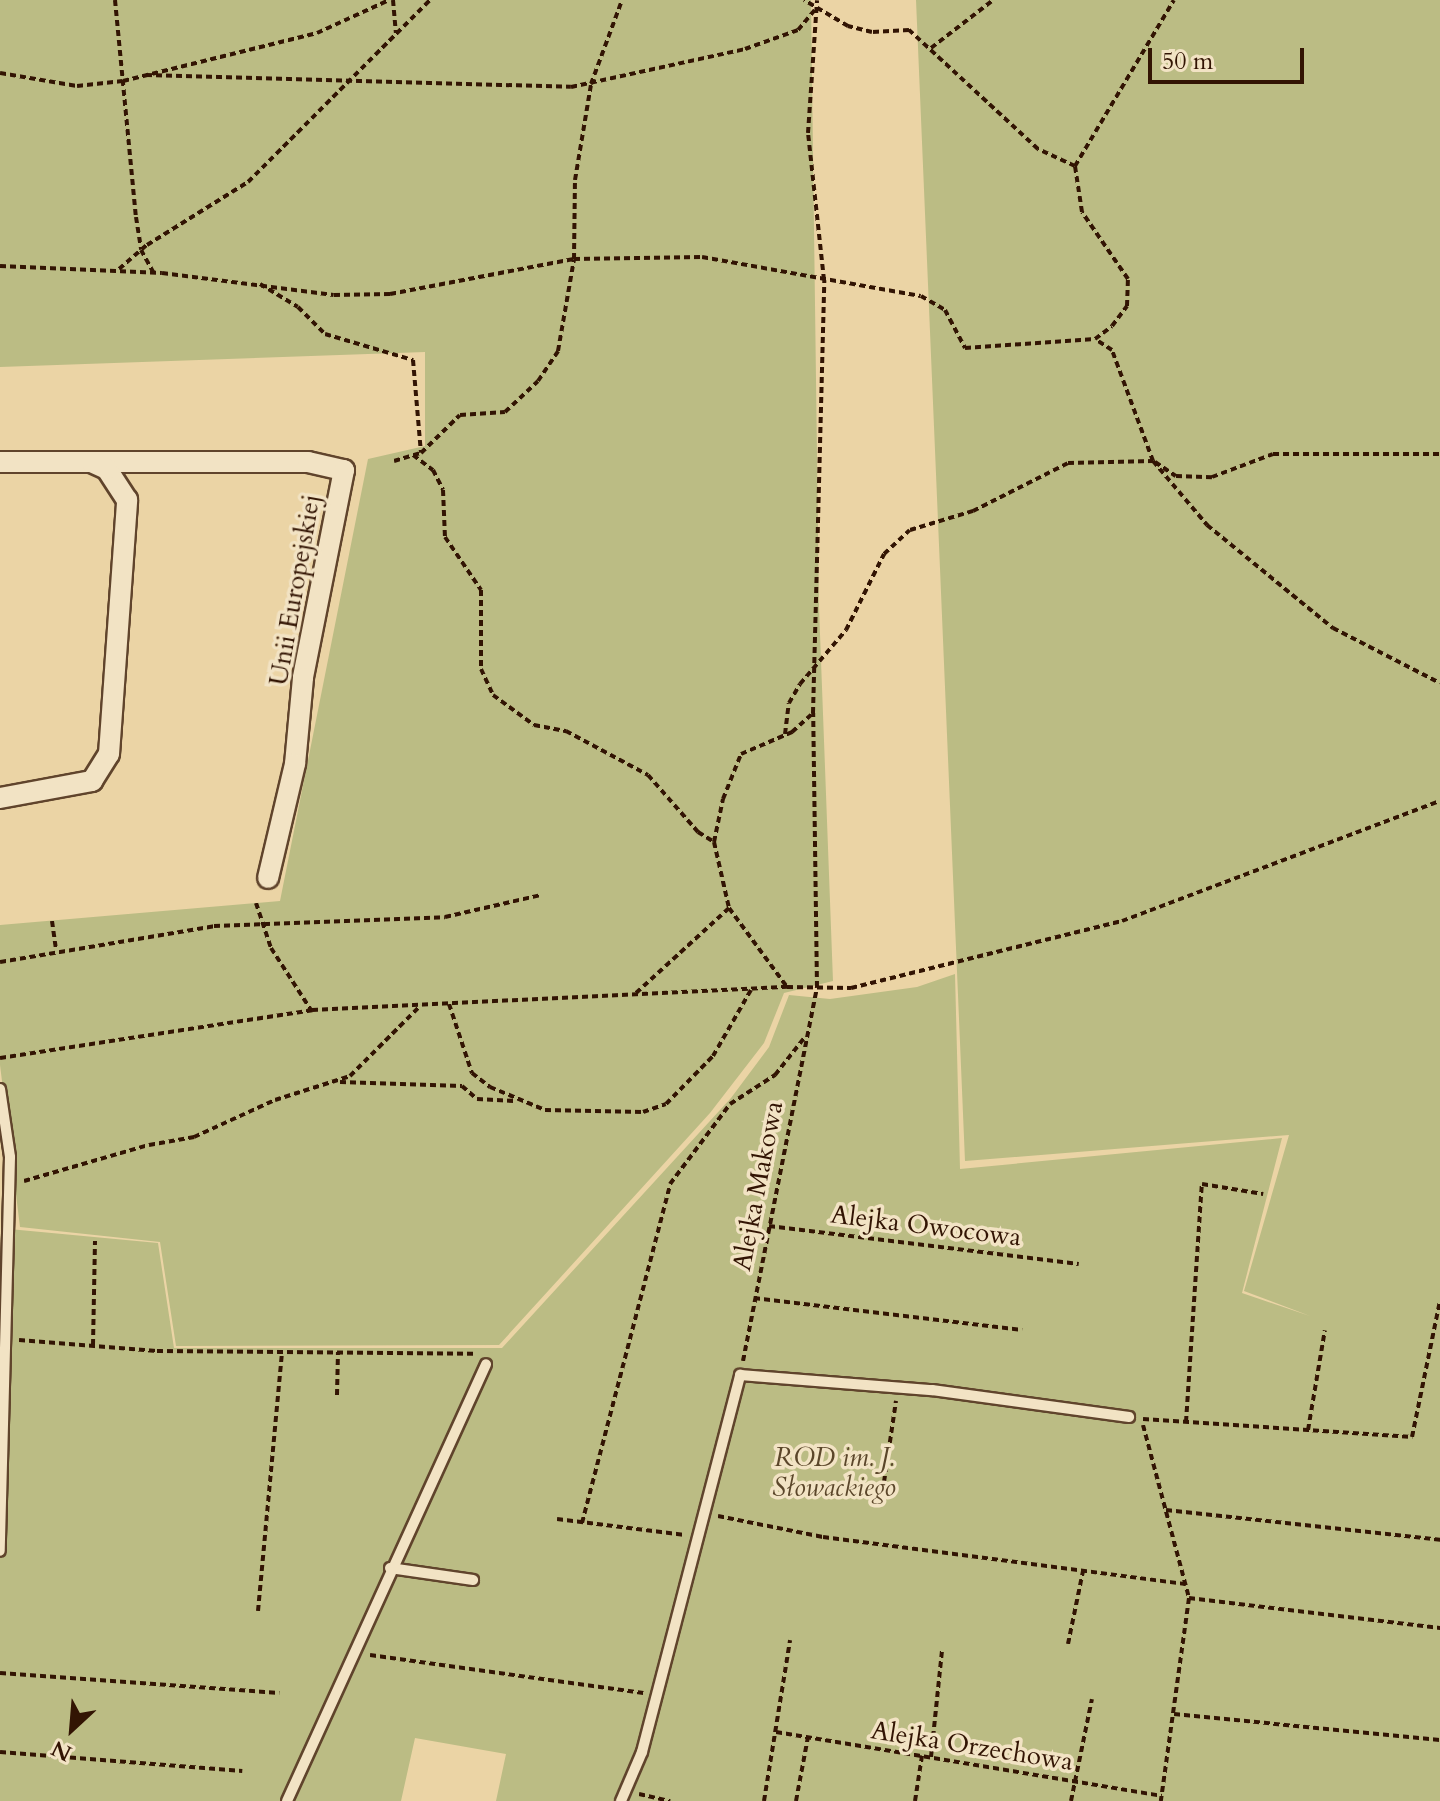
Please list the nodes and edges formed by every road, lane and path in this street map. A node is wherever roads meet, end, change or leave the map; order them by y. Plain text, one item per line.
1 (115, 0) edge
2 (391, 0) edge
3 (430, 0) edge
4 (622, 0) edge
5 (804, 0) edge
6 (817, 0) edge
7 (993, 0) edge
8 (1174, 0) edge
9 (817, 8) junction
10 (396, 35) junction
11 (931, 48) junction
12 (0, 73) edge
13 (146, 75) junction
14 (123, 81) junction
15 (347, 81) junction
16 (591, 84) junction
17 (1075, 166) junction
18 (141, 250) junction
19 (574, 259) junction
20 (0, 266) edge
21 (117, 271) junction
22 (154, 273) junction
23 (824, 280) junction
24 (258, 282) junction
25 (1095, 339) junction
26 (421, 453) junction
27 (1440, 454) edge
28 (413, 455) junction
29 (87, 461) junction
30 (394, 461) dead end
31 (1153, 461) junction
32 (0, 462) edge
33 (815, 669) junction
34 (1440, 683) edge
35 (813, 713) junction
36 (785, 734) junction
37 (0, 798) edge
38 (1440, 801) edge
39 (714, 842) junction
40 (268, 878) dead end
41 (541, 895) dead end
42 (256, 903) dead end
43 (729, 908) junction
44 (52, 921) dead end
45 (261, 923) junction
46 (56, 950) junction
47 (0, 962) edge
48 (787, 987) junction
49 (817, 987) junction
50 (751, 989) junction
51 (634, 995) junction
52 (449, 1004) junction
53 (421, 1005) junction
54 (312, 1010) junction
55 (806, 1035) junction
56 (0, 1058) edge
57 (336, 1082) junction
58 (0, 1089) edge
59 (517, 1101) junction
60 (5, 1157) edge
61 (10, 1178) junction
62 (1263, 1194) dead end
63 (5, 1210) edge
64 (769, 1226) junction
65 (95, 1241) dead end
66 (3, 1263) edge
67 (1079, 1264) dead end
68 (754, 1298) junction
69 (1440, 1301) edge
70 (3, 1320) edge
71 (1022, 1330) dead end
72 (1325, 1330) dead end
73 (5, 1339) junction
74 (93, 1345) junction
75 (282, 1352) junction
76 (338, 1352) junction
77 (486, 1364) joint
78 (740, 1375) junction
79 (898, 1387) junction
80 (337, 1395) dead end
81 (1135, 1418) junction
82 (2, 1419) edge
83 (1186, 1422) junction
84 (1308, 1430) junction
85 (884, 1482) dead end
86 (1166, 1510) junction
87 (704, 1512) junction
88 (557, 1519) dead end
89 (582, 1523) junction
90 (690, 1536) dead end
91 (1440, 1540) edge
92 (0, 1551) edge
93 (390, 1568) junction
94 (1083, 1571) junction
95 (473, 1580) dead end
96 (1186, 1584) junction
97 (1189, 1598) junction
98 (258, 1611) dead end
99 (1440, 1628) edge
100 (790, 1640) dead end
101 (1068, 1644) dead end
102 (942, 1651) dead end
103 (350, 1653) junction
104 (0, 1673) edge
105 (279, 1693) dead end
106 (657, 1694) junction
107 (1092, 1699) dead end
108 (1174, 1714) junction
109 (776, 1732) junction
110 (808, 1737) junction
111 (1440, 1740) edge
112 (0, 1752) edge
113 (922, 1756) junction
114 (931, 1757) junction
115 (242, 1771) dead end
116 (1073, 1781) junction
117 (625, 1796) edge
118 (1162, 1798) edge
119 (287, 1801) edge
120 (670, 1801) edge
121 (764, 1801) edge
122 (796, 1801) edge
123 (915, 1801) edge
124 (1071, 1801) edge

1 - 14 path
2 - 10 path
2 - 13 path
3 - 10 path
4 - 16 path
5 - 9 path
6 - 9 path, Alejka Makowa
7 - 11 path
8 - 17 path
9 - 11 path
9 - 16 path
9 - 23 path, Alejka Makowa
10 - 15 path
11 - 17 path
12 - 14 path
13 - 14 path
13 - 15 path
14 - 18 path
15 - 16 path
15 - 18 path
16 - 19 path
17 - 25 path
18 - 21 path
18 - 22 path
19 - 23 path
19 - 24 path
19 - 26 path
20 - 21 path
21 - 22 path
22 - 24 path
23 - 25 path
23 - 33 path, Alejka Makowa
24 - 26 path
25 - 31 path
26 - 28 path
27 - 31 path
28 - 30 path
28 - 39 path
29 - 32 street, Unii Europejskiej
29 - 37 street
29 - 40 street, Unii Europejskiej
31 - 33 path
31 - 34 path
33 - 35 path, Alejka Makowa
33 - 36 path
35 - 36 path
35 - 49 path, Alejka Makowa
36 - 39 path
38 - 49 path
39 - 43 path
41 - 45 path
42 - 45 path
43 - 48 path
43 - 51 path
44 - 46 path
45 - 46 path
45 - 54 path
46 - 47 path
48 - 49 path
48 - 50 path
49 - 55 path, Alejka Makowa
50 - 51 path
50 - 59 path
51 - 52 path
52 - 53 path
52 - 59 path
53 - 54 path
53 - 57 path
54 - 56 path
55 - 64 path, Alejka Makowa
55 - 89 path
57 - 59 path
57 - 61 path
58 - 60 lane
60 - 61 lane
61 - 63 lane
62 - 83 path
63 - 66 lane
64 - 67 path, Alejka Owocowa
64 - 68 path, Alejka Makowa
65 - 74 path
66 - 70 lane
68 - 71 path
68 - 78 path, Alejka Makowa
69 - 84 path
70 - 73 lane
72 - 84 path
73 - 74 path
73 - 82 lane
74 - 75 path
75 - 76 path
75 - 98 path
76 - 77 path
76 - 80 path
77 - 93 lane
78 - 79 lane
78 - 87 lane
79 - 81 lane
79 - 85 path
81 - 83 path
81 - 86 path
82 - 92 lane
83 - 84 path
86 - 91 path
86 - 96 path
87 - 94 path
87 - 106 lane
88 - 89 path
89 - 90 path
93 - 95 lane
93 - 103 lane
94 - 96 path
94 - 101 path
96 - 97 path
97 - 99 path
97 - 108 path
100 - 109 path
102 - 114 path
103 - 106 path
103 - 119 lane
104 - 105 path
106 - 117 lane
107 - 116 path
108 - 111 path
108 - 118 path
109 - 110 path, Alejka Orzechowa
109 - 121 path
110 - 113 path, Alejka Orzechowa
110 - 122 path
112 - 115 path
113 - 114 path, Alejka Orzechowa
113 - 123 path
114 - 116 path, Alejka Orzechowa
116 - 118 path, Alejka Orzechowa
116 - 124 path
117 - 120 path

